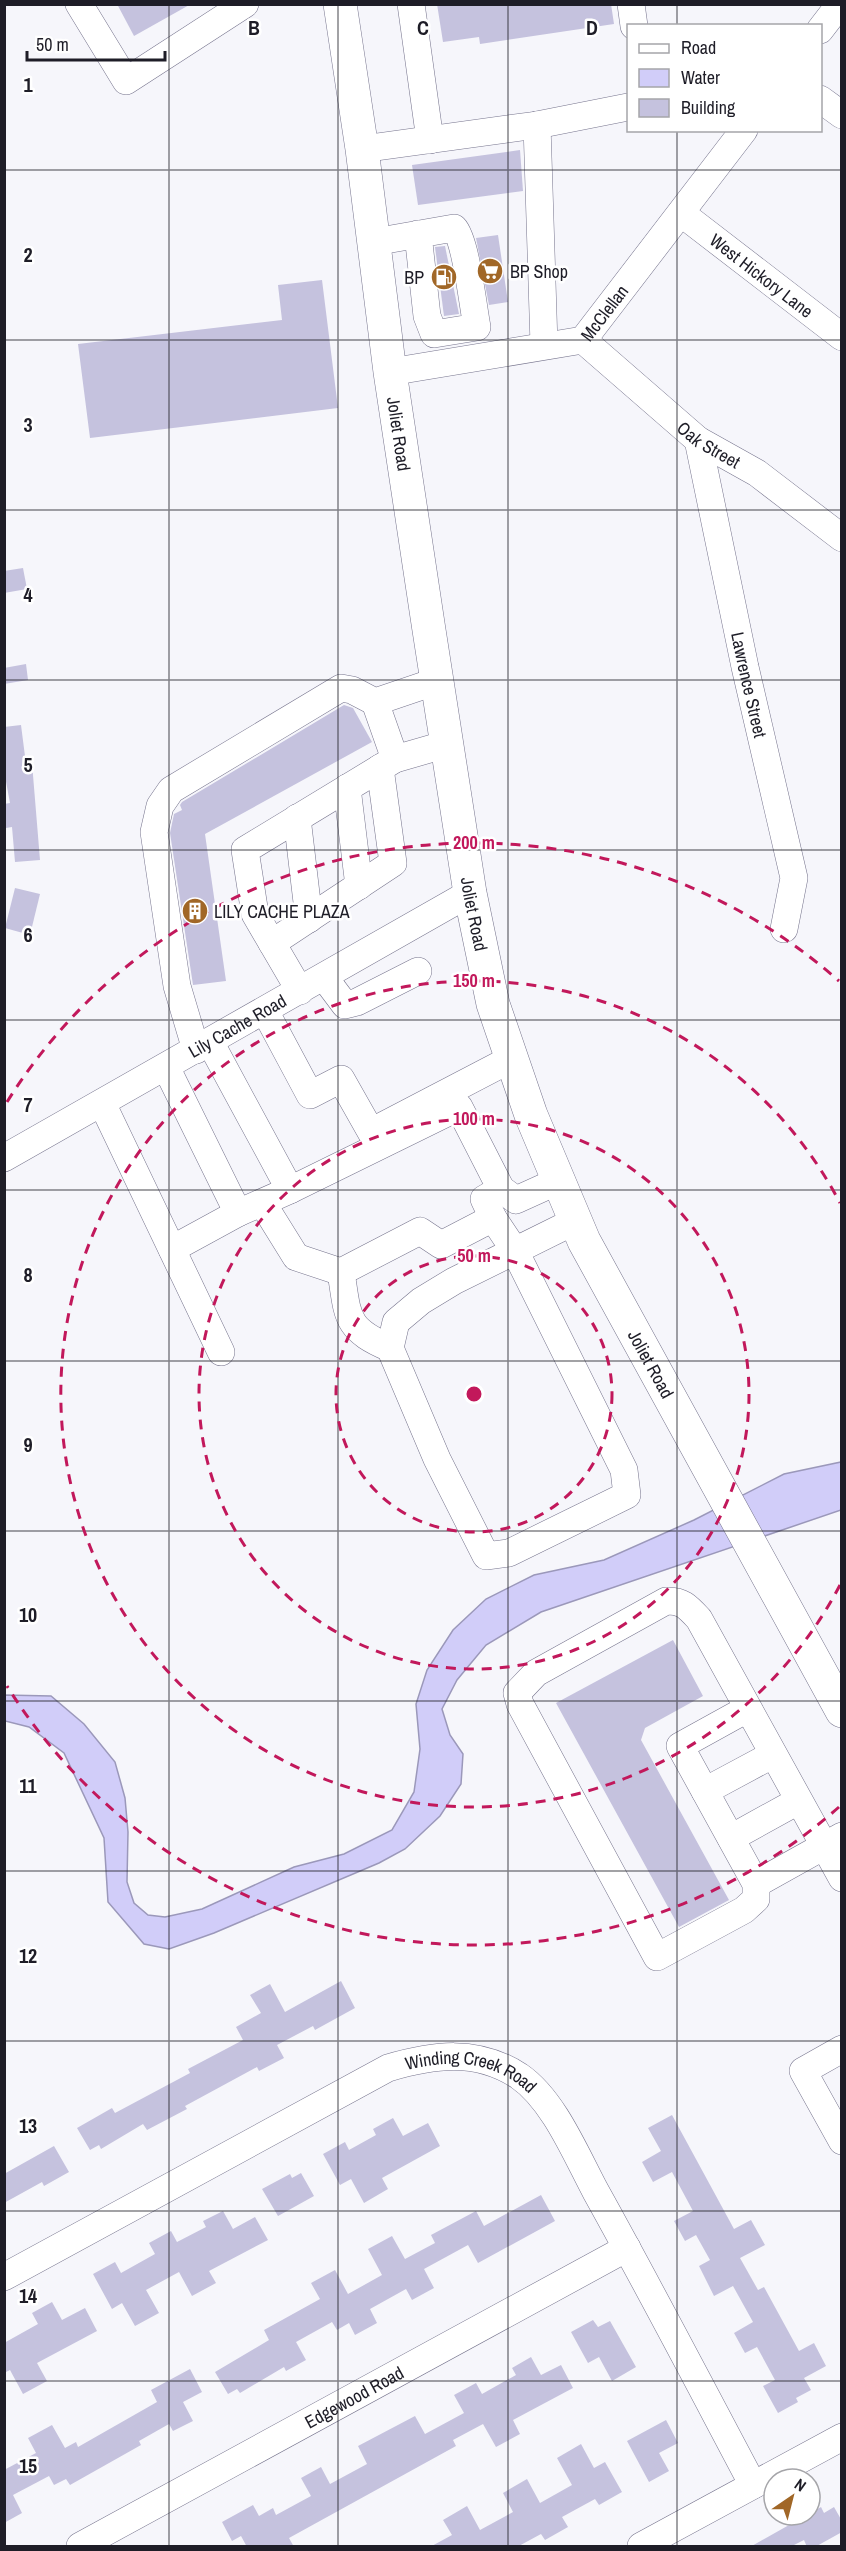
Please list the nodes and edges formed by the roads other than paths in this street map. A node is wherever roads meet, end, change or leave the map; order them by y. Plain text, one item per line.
1 (79, 4) edge
2 (245, 4) edge
3 (340, 4) edge
4 (411, 4) edge
5 (631, 4) edge
6 (840, 4) edge
7 (634, 24) edge
8 (822, 27) edge
9 (822, 100) edge
10 (627, 107) edge
11 (842, 115) edge
12 (537, 125) junction
13 (742, 132) edge
14 (430, 140) junction
15 (362, 149) junction
16 (681, 213) junction
17 (418, 234) junction
18 (374, 242) junction
19 (453, 331) junction
20 (842, 337) edge
21 (583, 340) junction
22 (544, 345) junction
23 (458, 360) junction
24 (390, 372) junction
25 (698, 440) junction
26 (842, 538) edge
27 (437, 681) junction
28 (375, 702) junction
29 (447, 744) junction
30 (387, 763) junction
31 (347, 788) junction
32 (297, 818) junction
33 (359, 886) junction
34 (470, 893) junction
35 (309, 919) junction
36 (784, 929) dead end
37 (272, 943) junction
38 (418, 971) dead end
39 (324, 977) junction
40 (300, 991) junction
41 (265, 1011) junction
42 (203, 1046) junction
43 (511, 1059) junction
44 (166, 1067) junction
45 (102, 1103) junction
46 (4, 1158) edge
47 (558, 1181) junction
48 (501, 1189) junction
49 (290, 1190) junction
50 (250, 1209) junction
51 (493, 1218) junction
52 (575, 1221) junction
53 (172, 1249) junction
54 (515, 1251) junction
55 (341, 1272) junction
56 (390, 1348) junction
57 (221, 1352) dead end
58 (747, 1709) junction
59 (842, 1711) edge
60 (772, 1755) junction
61 (705, 1791) junction
62 (798, 1801) junction
63 (731, 1838) junction
64 (832, 1842) edge
65 (842, 1878) edge
66 (756, 1884) junction
67 (842, 2049) edge
68 (842, 2141) edge
69 (627, 2248) junction
70 (4, 2277) edge
71 (842, 2437) edge
72 (753, 2485) junction
73 (80, 2547) edge
74 (641, 2547) edge

1 - 2 street
3 - 15 main road, Joliet Road
4 - 14 street
5 - 7 street
6 - 8 street
9 - 11 street
10 - 12 street
12 - 14 street
12 - 22 street
13 - 16 street, McClellan
14 - 15 street
15 - 18 main road, Joliet Road
16 - 20 street, West Hickory Lane
16 - 21 street, McClellan
17 - 18 street
17 - 19 street
17 - 19 street
18 - 24 main road, Joliet Road
19 - 23 street
21 - 22 street, McClellan
21 - 25 street, Oak Street
22 - 23 street, McClellan
23 - 24 street, McClellan
24 - 27 main road, Joliet Road
25 - 26 street, Oak Street
25 - 36 street, Lawrence Street
27 - 28 street
27 - 29 main road, Joliet Road
28 - 30 street
28 - 42 street
29 - 30 street
29 - 34 main road, Joliet Road
30 - 31 street
30 - 33 street
31 - 32 street
31 - 33 street
32 - 35 street
32 - 37 street
33 - 35 street
34 - 39 street, Lily Cache Road
34 - 43 main road, Joliet Road
35 - 37 street
37 - 40 street
38 - 39 street
39 - 40 street, Lily Cache Road
40 - 41 street, Lily Cache Road
41 - 42 street, Lily Cache Road
41 - 43 street
42 - 44 street, Lily Cache Road
42 - 49 street
43 - 47 main road, Joliet Road
44 - 45 street, Lily Cache Road
44 - 50 street
45 - 46 street, Lily Cache Road
45 - 53 street
47 - 48 street
47 - 52 main road, Joliet Road
48 - 49 street
48 - 51 street
49 - 50 street
50 - 53 street
50 - 55 street
51 - 54 street
51 - 55 street
52 - 54 street
52 - 59 main road, Joliet Road
53 - 57 street
54 - 56 street
54 - 56 street
55 - 56 street
58 - 60 street
58 - 61 street
58 - 66 street
60 - 61 street
60 - 62 street
61 - 63 street
62 - 63 street
62 - 64 street
63 - 66 street
64 - 65 street
64 - 66 street
67 - 68 street
69 - 70 street, Winding Creek Road
69 - 72 street, Winding Creek Road
69 - 73 street, Edgewood Road
71 - 72 street
72 - 74 street

